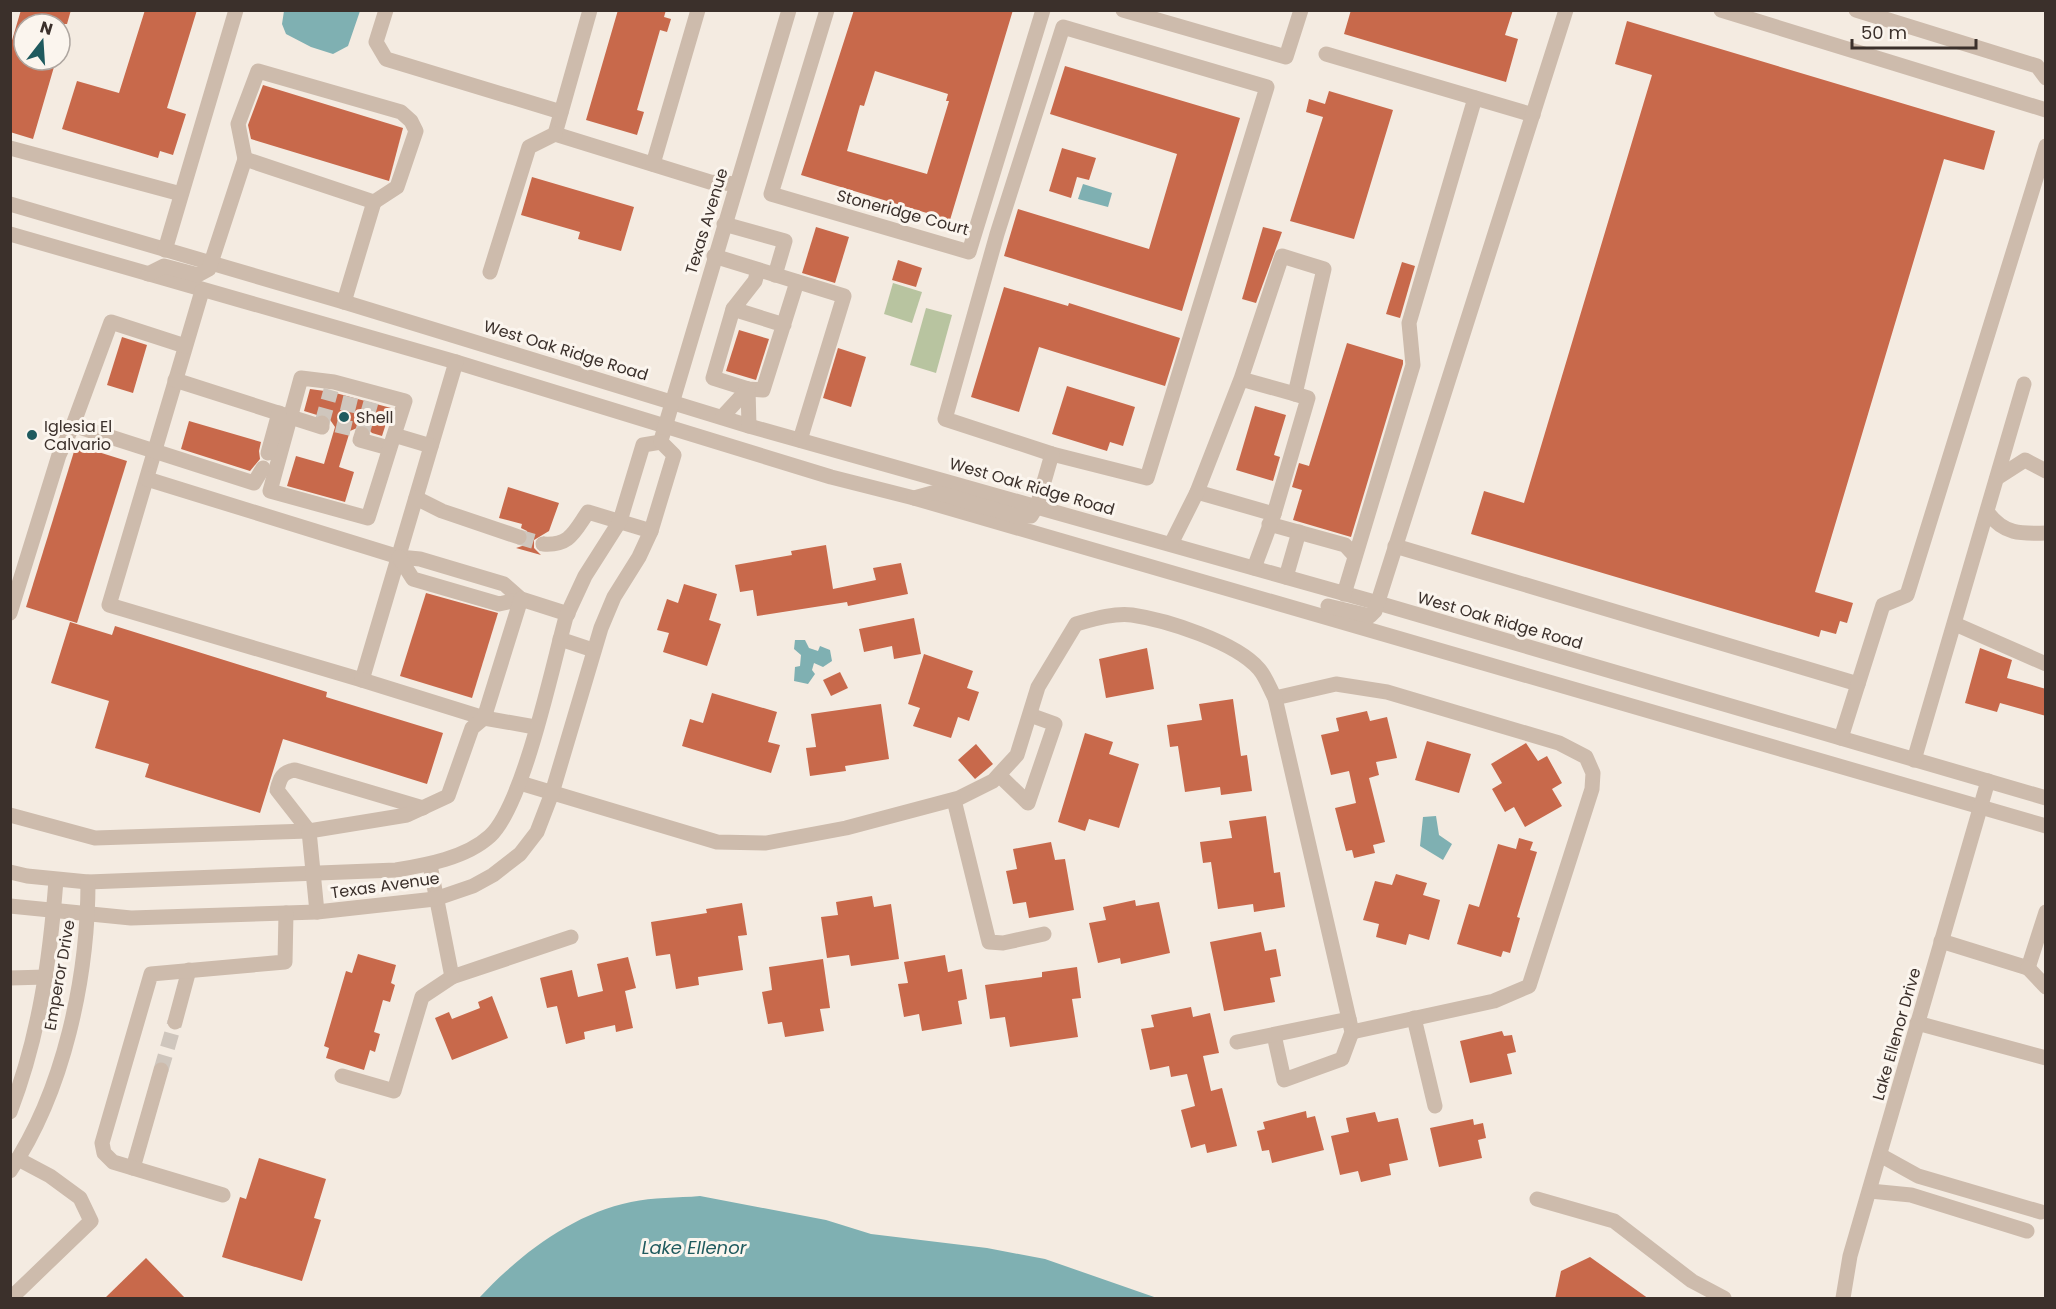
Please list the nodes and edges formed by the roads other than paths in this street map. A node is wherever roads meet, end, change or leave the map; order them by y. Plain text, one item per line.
1 (236, 10) edge
2 (386, 10) edge
3 (590, 10) edge
4 (698, 10) edge
5 (789, 10) edge
6 (827, 10) edge
7 (1043, 10) edge
8 (1123, 10) edge
9 (1300, 10) edge
10 (1566, 10) edge
11 (1721, 10) edge
12 (1856, 10) edge
13 (1326, 54) dead end
14 (2046, 78) edge
15 (1474, 98) junction
16 (2046, 110) edge
17 (561, 112) junction
18 (1533, 115) junction
19 (555, 134) junction
20 (2046, 146) edge
21 (10, 148) edge
22 (245, 159) junction
23 (653, 164) junction
24 (736, 184) junction
25 (2040, 184) edge
26 (181, 194) junction
27 (374, 202) junction
28 (10, 204) edge
29 (724, 224) junction
30 (10, 234) edge
31 (165, 250) junction
32 (714, 256) junction
33 (211, 264) junction
34 (758, 270) junction
35 (490, 272) dead end
36 (148, 274) junction
37 (775, 275) junction
38 (797, 282) junction
39 (202, 291) junction
40 (345, 302) junction
41 (733, 309) junction
42 (784, 325) junction
43 (185, 346) junction
44 (456, 362) junction
45 (1241, 379) junction
46 (176, 380) junction
47 (2024, 384) dead end
48 (748, 389) junction
49 (1295, 394) junction
50 (672, 401) junction
51 (285, 416) junction
52 (722, 417) junction
53 (74, 424) junction
54 (749, 426) junction
55 (664, 427) junction
56 (800, 440) junction
57 (392, 441) junction
58 (661, 442) junction
59 (430, 446) junction
60 (155, 449) junction
61 (1052, 454) junction
62 (2046, 471) edge
63 (1997, 478) junction
64 (147, 479) junction
65 (270, 491) junction
66 (1197, 492) junction
67 (416, 498) junction
68 (914, 498) junction
69 (1037, 506) junction
70 (1988, 513) junction
71 (264, 516) junction
72 (1271, 519) junction
73 (620, 521) junction
74 (651, 531) junction
75 (1299, 532) junction
76 (2046, 533) edge
77 (519, 537) tunnel mouth
78 (543, 544) tunnel mouth
79 (1172, 544) junction
80 (1395, 546) junction
81 (1355, 556) junction
82 (399, 557) junction
83 (1254, 568) junction
84 (1286, 578) junction
85 (1344, 594) junction
86 (522, 599) junction
87 (1378, 603) junction
88 (1292, 607) junction
89 (10, 614) edge
90 (568, 614) junction
91 (1955, 624) junction
92 (560, 639) junction
93 (593, 650) junction
94 (2046, 664) edge
95 (363, 680) junction
96 (1858, 684) junction
97 (1657, 685) junction
98 (1275, 698) junction
99 (1649, 712) junction
100 (1030, 715) junction
101 (484, 718) junction
102 (535, 727) junction
103 (1841, 738) junction
104 (1914, 760) junction
105 (999, 775) junction
106 (1988, 781) junction
107 (520, 783) junction
108 (552, 793) junction
109 (2046, 798) edge
110 (954, 800) junction
111 (1980, 806) junction
112 (423, 808) junction
113 (10, 815) edge
114 (2046, 826) edge
115 (309, 831) junction
116 (430, 865) junction
117 (10, 872) edge
118 (312, 874) junction
119 (56, 880) junction
120 (88, 882) junction
121 (435, 900) junction
122 (10, 906) edge
123 (53, 912) junction
124 (317, 912) junction
125 (2046, 912) edge
126 (286, 913) junction
127 (88, 915) junction
128 (1044, 934) dead end
129 (570, 937) dead end
130 (1941, 941) junction
131 (2028, 968) junction
132 (189, 970) junction
133 (46, 977) junction
134 (452, 977) junction
135 (10, 978) edge
136 (2046, 987) edge
137 (1414, 1018) junction
138 (175, 1022) tunnel mouth
139 (1917, 1023) junction
140 (1351, 1025) junction
141 (1274, 1035) junction
142 (1238, 1042) dead end
143 (2046, 1058) edge
144 (161, 1070) tunnel mouth
145 (342, 1076) dead end
146 (1435, 1106) dead end
147 (10, 1112) edge
148 (1880, 1155) junction
149 (14, 1165) edge
150 (133, 1168) junction
151 (1870, 1191) junction
152 (223, 1195) dead end
153 (1537, 1199) dead end
154 (2041, 1212) dead end
155 (2027, 1231) dead end
156 (11, 1299) edge
157 (1724, 1299) edge
158 (1843, 1299) edge

1 - 26 street
2 - 17 street
3 - 17 street
4 - 23 street
5 - 24 street, Texas Avenue
6 - 7 street, Stoneridge Court
8 - 9 street
10 - 18 street
11 - 16 street
12 - 14 street
13 - 15 street
15 - 18 street
15 - 81 street
17 - 19 street
18 - 80 street
19 - 23 street
19 - 35 street
20 - 25 street
21 - 26 street
22 - 27 street
22 - 27 street
22 - 33 street
23 - 24 street
24 - 29 street, Texas Avenue
25 - 96 street
26 - 31 street
27 - 40 street
28 - 31 street, West Oak Ridge Road
29 - 32 street, Texas Avenue
29 - 37 street
30 - 36 street
31 - 33 street, West Oak Ridge Road
32 - 34 street
32 - 50 street, Texas Avenue
33 - 36 street
33 - 40 street, West Oak Ridge Road
34 - 37 street
34 - 41 street
36 - 39 street
37 - 38 street
38 - 42 street
38 - 56 street
39 - 43 street
39 - 44 street
40 - 50 street, West Oak Ridge Road
41 - 42 street
41 - 48 street
42 - 48 street
43 - 46 street
43 - 53 street
44 - 55 street
44 - 59 street
45 - 49 street
45 - 49 street
45 - 66 street
46 - 51 street
46 - 60 street
47 - 63 street
48 - 52 street
48 - 54 street
49 - 72 street
50 - 52 street, West Oak Ridge Road
50 - 55 street, Texas Avenue
51 - 57 street
51 - 57 street
51 - 60 street
51 - 65 street
52 - 54 street, West Oak Ridge Road
53 - 60 street
53 - 89 street
54 - 56 street, West Oak Ridge Road
55 - 58 street, Texas Avenue
55 - 68 street
56 - 69 street, West Oak Ridge Road
57 - 59 street
57 - 65 street
58 - 73 street, Texas Avenue
58 - 74 street, Texas Avenue
59 - 67 street
60 - 64 street
61 - 61 street
61 - 69 street
62 - 63 street
63 - 70 street
64 - 71 street
64 - 95 street
65 - 71 street
66 - 72 street
66 - 79 street
67 - 77 street
67 - 82 street
68 - 69 street
68 - 88 street
69 - 79 street, West Oak Ridge Road
70 - 76 street
70 - 91 street
71 - 82 street
72 - 75 street
72 - 83 street
73 - 74 street
73 - 78 street
73 - 90 street, Texas Avenue
74 - 93 street, Texas Avenue
75 - 81 street
75 - 84 street
79 - 83 street, West Oak Ridge Road
80 - 87 street
80 - 96 street
81 - 85 street
82 - 86 street
82 - 86 street
82 - 95 street
83 - 84 street, West Oak Ridge Road
84 - 85 street, West Oak Ridge Road
85 - 87 street, West Oak Ridge Road
86 - 90 street
86 - 101 street
87 - 88 street
87 - 97 street, West Oak Ridge Road
88 - 99 street
90 - 92 street, Texas Avenue
91 - 94 street
91 - 104 street
92 - 93 street
92 - 102 street, Texas Avenue
93 - 108 street, Texas Avenue
95 - 101 street
96 - 103 street
97 - 99 street
97 - 103 street, West Oak Ridge Road
98 - 100 street
98 - 137 street
98 - 140 street
99 - 111 street
100 - 105 street
100 - 105 street
101 - 102 street
101 - 112 street
102 - 107 street, Texas Avenue
103 - 104 street, West Oak Ridge Road
104 - 106 street, West Oak Ridge Road
105 - 110 street
106 - 109 street, West Oak Ridge Road
106 - 111 street, Lake Ellenor Drive
107 - 108 street
107 - 116 street, Texas Avenue
108 - 110 street
108 - 121 street, Texas Avenue
110 - 128 street
111 - 114 street
111 - 130 street, Lake Ellenor Drive
112 - 115 street
112 - 115 street
113 - 115 street
115 - 118 street
116 - 118 street, Texas Avenue
116 - 121 street
117 - 119 street, Texas Avenue
118 - 120 street, Texas Avenue
118 - 124 street
119 - 120 street, Texas Avenue
119 - 123 street, Emperor Drive
120 - 127 street, Emperor Drive
121 - 124 street, Texas Avenue
121 - 134 street
122 - 123 street, Texas Avenue
123 - 127 street, Texas Avenue
123 - 133 street, Emperor Drive
124 - 126 street, Texas Avenue
125 - 131 street
126 - 127 street, Texas Avenue
126 - 132 street
127 - 149 street, Emperor Drive
129 - 134 street
130 - 131 street
130 - 139 street, Lake Ellenor Drive
131 - 136 street
132 - 138 street
132 - 150 street
133 - 135 street
133 - 147 street, Emperor Drive
134 - 145 street
137 - 140 street
137 - 146 street
139 - 143 street
139 - 148 street, Lake Ellenor Drive
140 - 141 street
140 - 141 street
141 - 142 street
144 - 150 street
148 - 151 street, Lake Ellenor Drive
148 - 154 street
149 - 156 street
150 - 152 street
151 - 155 street
151 - 158 street, Lake Ellenor Drive
153 - 157 street

